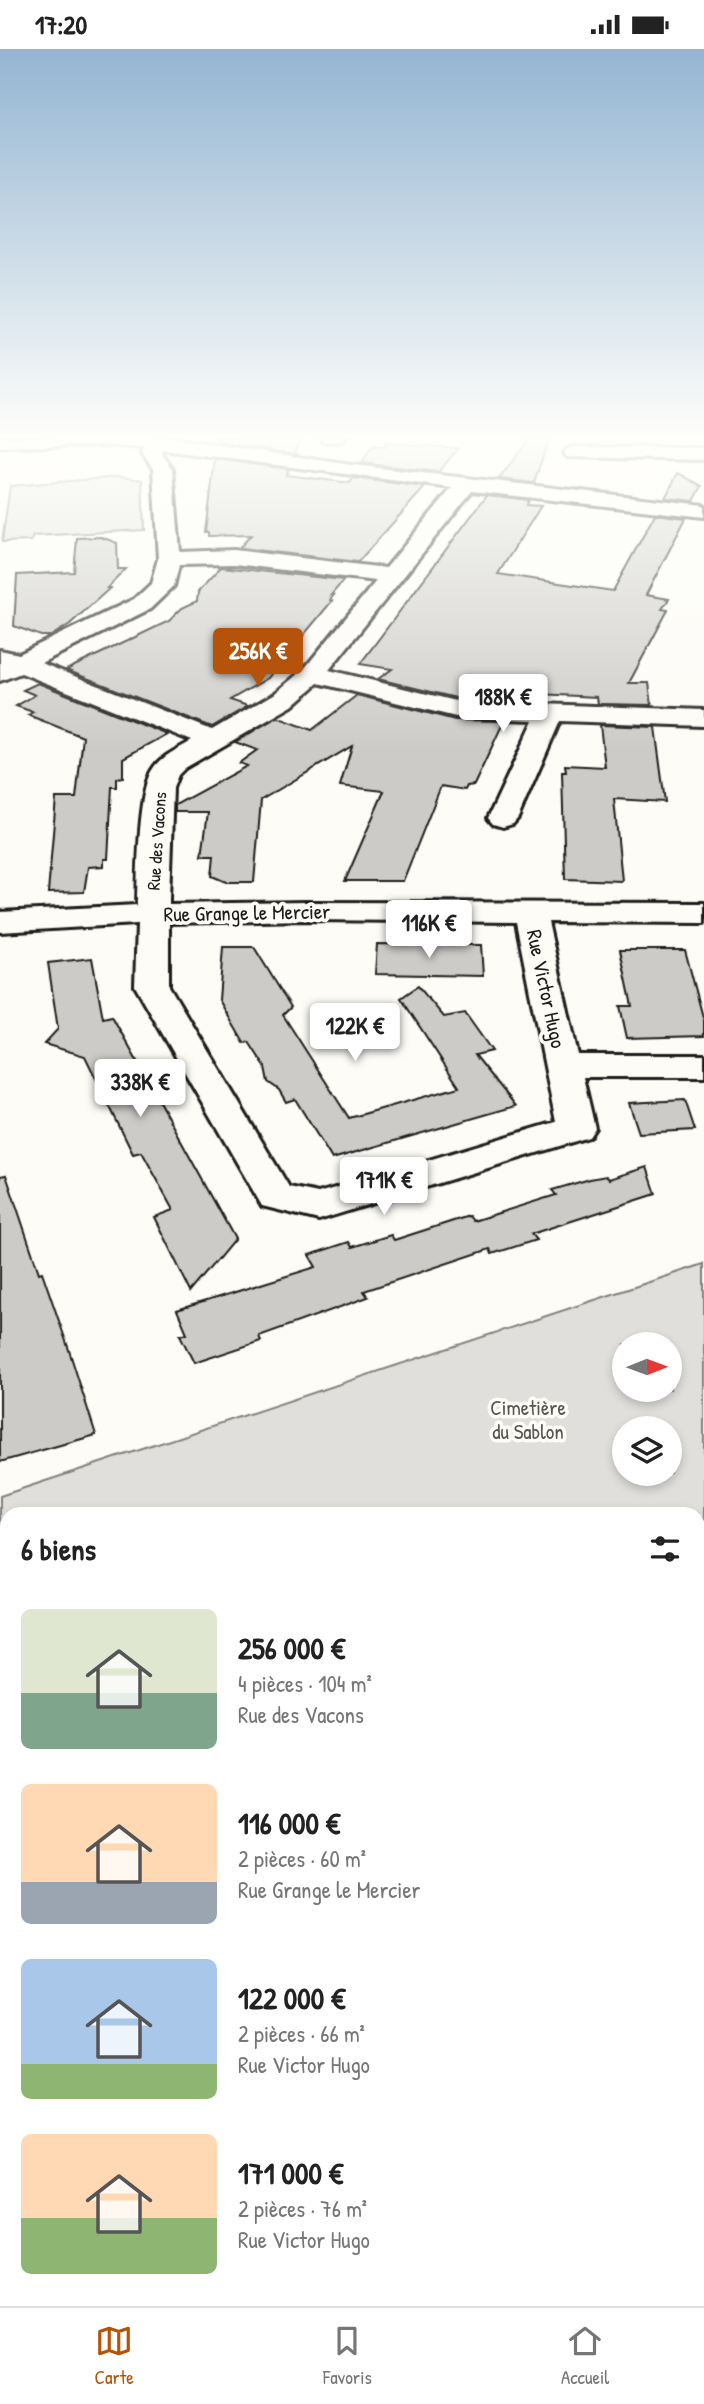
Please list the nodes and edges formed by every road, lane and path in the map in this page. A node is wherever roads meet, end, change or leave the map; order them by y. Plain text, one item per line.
1 (168, 542) edge
2 (419, 542) edge
3 (169, 559) junction
4 (392, 576) junction
5 (7, 664) edge
6 (313, 674) junction
7 (550, 713) junction
8 (704, 718) edge
9 (214, 740) junction
10 (503, 818) dead end
11 (530, 911) junction
12 (704, 913) edge
13 (154, 914) junction
14 (0, 922) edge
15 (562, 1066) junction
16 (704, 1066) edge

1 - 3 street
2 - 4 street, Rue des Vacons
3 - 4 street
3 - 5 street
4 - 6 street, Rue des Vacons
5 - 9 street
6 - 7 street
6 - 9 street, Rue des Vacons
7 - 8 street
7 - 10 street
9 - 13 street, Rue des Vacons
11 - 12 street, Rue Grange le Mercier
11 - 13 street, Rue Grange le Mercier
11 - 15 street, Rue Victor Hugo
13 - 14 street, Rue Grange le Mercier
13 - 15 street, Rue Victor Hugo
15 - 16 street, Rue Victor Hugo

